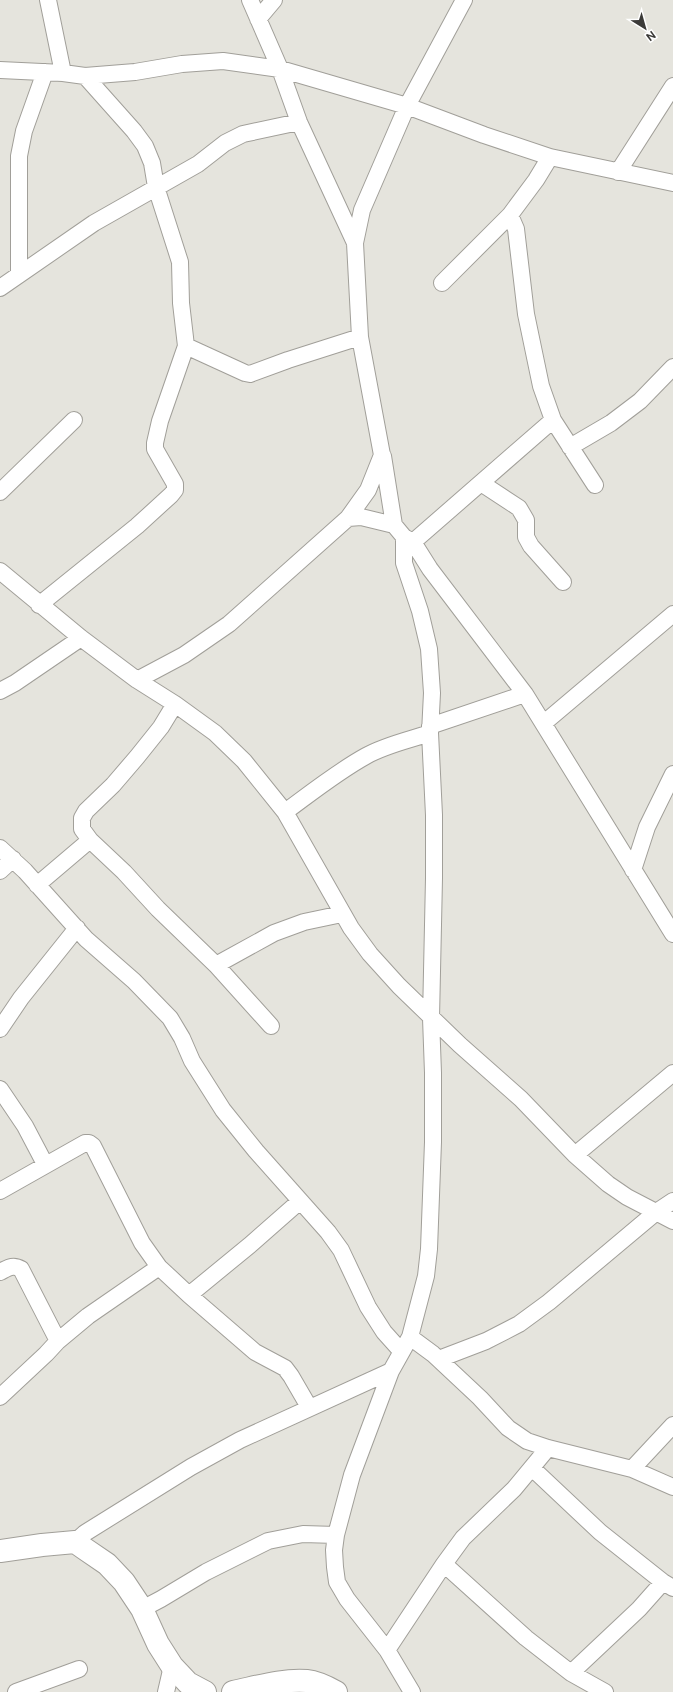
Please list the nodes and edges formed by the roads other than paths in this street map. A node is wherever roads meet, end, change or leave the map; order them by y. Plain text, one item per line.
1 (48, 0) edge
2 (250, 0) edge
3 (274, 0) edge
4 (464, 0) edge
5 (258, 19) junction
6 (280, 69) junction
7 (0, 70) edge
8 (45, 72) junction
9 (62, 73) junction
10 (85, 76) junction
11 (673, 86) edge
12 (407, 106) junction
13 (299, 122) junction
14 (550, 158) junction
15 (618, 172) junction
16 (673, 183) edge
17 (156, 187) junction
18 (510, 215) junction
19 (355, 243) junction
20 (19, 274) junction
21 (442, 284) dead end
22 (0, 288) edge
23 (360, 337) junction
24 (186, 346) junction
25 (673, 366) edge
26 (74, 420) dead end
27 (553, 420) junction
28 (570, 447) junction
29 (382, 455) junction
30 (481, 482) junction
31 (595, 485) dead end
32 (0, 492) edge
33 (348, 518) junction
34 (404, 535) junction
35 (0, 571) edge
36 (563, 582) dead end
37 (39, 604) junction
38 (673, 614) edge
39 (81, 638) junction
40 (137, 680) junction
41 (0, 691) edge
42 (525, 694) junction
43 (175, 704) junction
44 (544, 723) junction
45 (430, 730) junction
46 (673, 774) edge
47 (285, 812) junction
48 (90, 840) junction
49 (0, 848) edge
50 (12, 859) junction
51 (633, 870) junction
52 (0, 871) edge
53 (38, 885) junction
54 (342, 914) junction
55 (77, 928) junction
56 (673, 934) edge
57 (216, 965) junction
58 (431, 1018) junction
59 (271, 1026) dead end
60 (0, 1029) edge
61 (673, 1073) edge
62 (0, 1089) edge
63 (575, 1155) junction
64 (45, 1164) junction
65 (0, 1191) edge
66 (300, 1201) junction
67 (673, 1201) edge
68 (655, 1213) junction
69 (673, 1221) edge
70 (159, 1267) junction
71 (0, 1272) edge
72 (189, 1295) junction
73 (410, 1337) junction
74 (58, 1341) junction
75 (401, 1351) junction
76 (439, 1359) junction
77 (391, 1371) junction
78 (0, 1397) edge
79 (309, 1407) junction
80 (673, 1425) edge
81 (548, 1448) junction
82 (532, 1468) junction
83 (632, 1469) junction
84 (673, 1487) edge
85 (336, 1535) junction
86 (75, 1542) junction
87 (0, 1551) edge
88 (444, 1564) junction
89 (668, 1585) edge
90 (142, 1609) junction
91 (387, 1650) junction
92 (172, 1666) junction
93 (80, 1669) dead end
94 (571, 1673) junction
95 (16, 1692) edge
96 (166, 1692) edge
97 (206, 1692) edge
98 (233, 1692) edge
99 (336, 1692) edge
100 (412, 1692) edge
101 (605, 1692) edge

1 - 9 street
2 - 5 street
3 - 5 street
4 - 12 street
5 - 6 street
6 - 10 street
6 - 12 street
6 - 13 street
7 - 8 street
8 - 9 street
8 - 20 street
9 - 10 street
10 - 17 street
11 - 15 street
12 - 14 street
12 - 19 street
13 - 17 street
13 - 19 street
14 - 15 street
14 - 18 street
15 - 16 street
17 - 20 street
17 - 24 street
18 - 21 street
18 - 27 street
19 - 23 street
20 - 22 street
23 - 24 street
23 - 29 street
24 - 37 street
25 - 28 street
26 - 32 street
27 - 28 street
27 - 30 street
28 - 31 street
29 - 33 street
29 - 34 street
30 - 34 street
30 - 36 street
33 - 34 street
33 - 40 street
34 - 42 street
34 - 45 street
35 - 37 street
37 - 39 street
38 - 44 street
39 - 40 street
39 - 41 street
40 - 43 street
42 - 44 street
42 - 45 street
43 - 47 street
43 - 48 street
44 - 51 street
45 - 47 street
45 - 58 street
46 - 51 street
47 - 54 street
48 - 53 street
48 - 57 street
49 - 50 street
50 - 52 street
50 - 53 street
51 - 56 street
53 - 55 street
54 - 57 street
54 - 58 street
55 - 60 street
55 - 66 street
57 - 59 street
58 - 63 street
58 - 73 street
61 - 63 street
62 - 64 street
63 - 68 street
64 - 65 street
64 - 70 street
66 - 72 street
66 - 75 street
67 - 68 street
68 - 69 street
68 - 76 street
70 - 72 street
70 - 74 street
71 - 74 street
72 - 79 street
73 - 75 street
73 - 76 street
74 - 78 street
75 - 77 street
76 - 81 street
77 - 79 street
77 - 85 street
79 - 86 street
80 - 83 street
81 - 82 street
81 - 83 street
82 - 88 street
82 - 89 street
83 - 84 street
85 - 90 street
85 - 91 street
86 - 87 street
86 - 90 street
88 - 91 street
88 - 94 street
89 - 94 street
90 - 92 street
91 - 100 street
92 - 96 street
92 - 97 street
93 - 95 street
94 - 101 street
98 - 99 street

